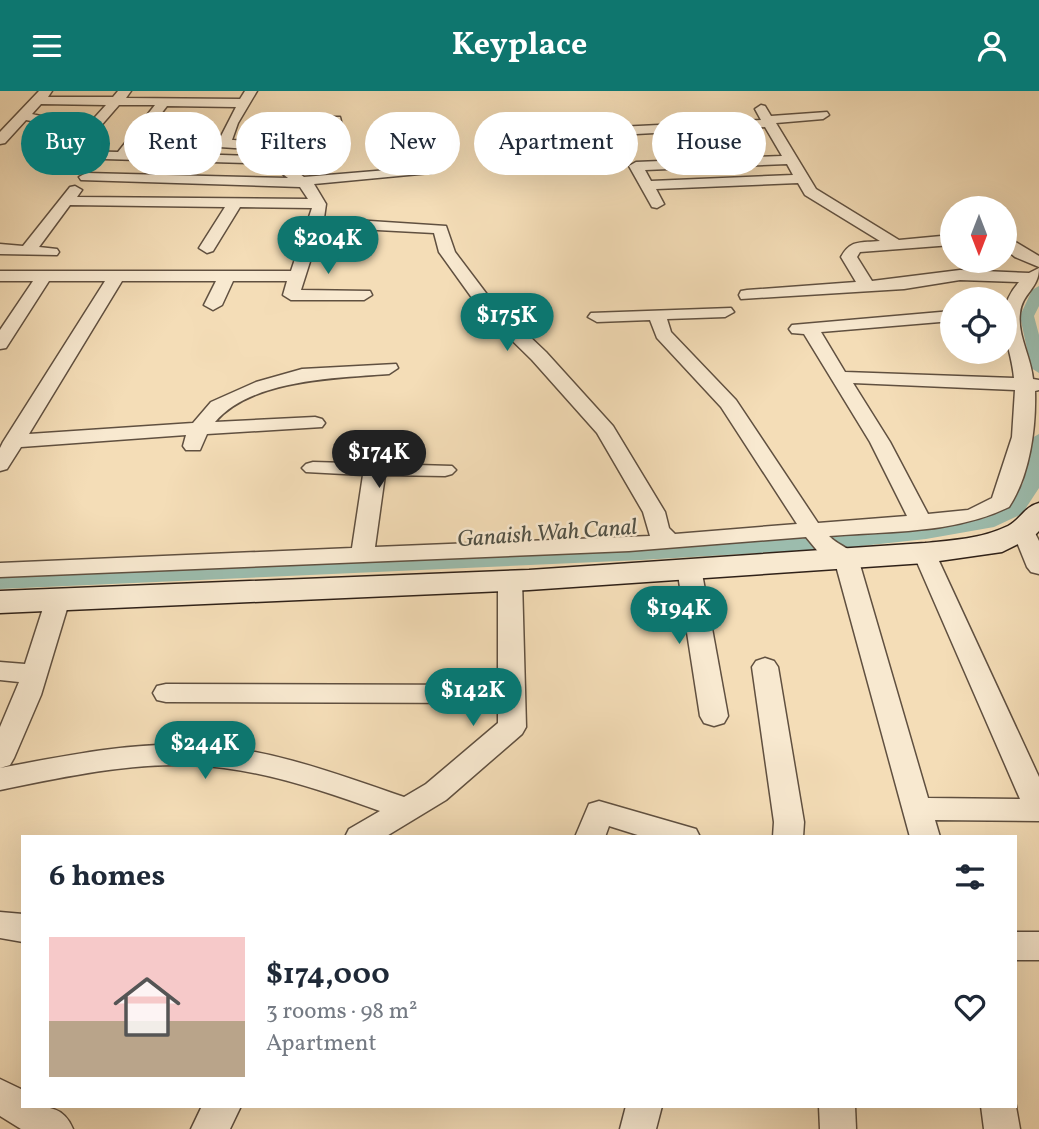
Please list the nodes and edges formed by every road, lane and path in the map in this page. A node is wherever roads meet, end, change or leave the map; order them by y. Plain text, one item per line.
1 (125, 91) edge
2 (251, 91) edge
3 (114, 103) junction
4 (244, 103) junction
5 (162, 104) junction
6 (29, 105) edge
7 (106, 112) edge
8 (239, 112) edge
9 (823, 115) dead end
10 (236, 116) edge
11 (766, 117) joint
12 (5, 129) edge
13 (0, 141) edge
14 (236, 144) edge
15 (110, 155) edge
16 (122, 156) junction
17 (236, 158) edge
18 (790, 160) junction
19 (294, 175) edge
20 (371, 175) edge
21 (86, 177) joint
22 (800, 179) junction
23 (303, 182) junction
24 (647, 185) junction
25 (67, 201) junction
26 (235, 204) junction
27 (657, 204) dead end
28 (318, 213) junction
29 (940, 241) edge
30 (894, 243) junction
31 (207, 248) dead end
32 (0, 249) edge
33 (27, 251) junction
34 (1017, 251) edge
35 (51, 253) dead end
36 (1017, 270) edge
37 (1037, 271) edge
38 (940, 272) edge
39 (0, 276) edge
40 (44, 276) junction
41 (227, 276) junction
42 (296, 276) junction
43 (116, 277) junction
44 (867, 288) junction
45 (364, 295) dead end
46 (747, 295) dead end
47 (1017, 296) edge
48 (213, 306) dead end
49 (725, 312) dead end
50 (657, 316) junction
51 (597, 317) dead end
52 (940, 317) edge
53 (1017, 339) edge
54 (1, 340) edge
55 (389, 368) dead end
56 (841, 377) junction
57 (1031, 384) edge
58 (315, 423) dead end
59 (196, 437) junction
60 (13, 442) junction
61 (0, 465) edge
62 (313, 468) dead end
63 (374, 468) junction
64 (446, 470) dead end
65 (1033, 522) edge
66 (923, 537) junction
67 (669, 540) junction
68 (825, 542) junction
69 (362, 556) junction
70 (1039, 567) edge
71 (689, 568) junction
72 (0, 570) edge
73 (510, 580) junction
74 (58, 599) junction
75 (0, 602) edge
76 (765, 667) dead end
77 (0, 671) edge
78 (35, 674) junction
79 (166, 693) dead end
80 (512, 694) junction
81 (715, 716) dead end
82 (1, 753) edge
83 (0, 779) edge
84 (407, 809) junction
85 (916, 809) junction
86 (1039, 809) edge
87 (363, 835) edge
88 (591, 835) edge
89 (678, 835) edge
90 (788, 835) edge
91 (924, 835) edge
92 (0, 925) edge
93 (21, 928) edge
94 (1017, 946) edge
95 (1039, 946) edge
96 (0, 1095) edge
97 (21, 1108) edge
98 (21, 1108) edge
99 (222, 1108) edge
100 (643, 1108) edge
101 (837, 1108) edge
102 (999, 1108) edge
103 (55, 1129) edge
104 (209, 1129) edge
105 (638, 1129) edge
106 (838, 1129) edge
107 (1002, 1129) edge

1 - 3 street
2 - 4 street
3 - 5 street
3 - 6 street
3 - 7 street
4 - 5 street
4 - 8 street
5 - 16 street
6 - 12 street
9 - 11 street
10 - 14 street
11 - 18 street
12 - 13 street
15 - 16 street
16 - 17 street
18 - 22 street
18 - 24 street
19 - 23 street
20 - 23 street
21 - 23 street
21 - 25 street
22 - 24 street
22 - 30 street
23 - 28 street
24 - 27 street
25 - 26 street
25 - 33 street
26 - 28 street
26 - 31 street
28 - 42 street
28 - 67 street
29 - 30 street
30 - 44 street
32 - 33 street
33 - 35 street
34 - 37 street
36 - 37 street
37 - 47 street
38 - 44 street
39 - 40 street
40 - 43 street
40 - 54 street
41 - 42 street
41 - 43 street
41 - 48 street
42 - 45 street
43 - 60 street
44 - 46 street
49 - 50 street
50 - 51 street
50 - 68 street
52 - 56 street
53 - 57 street
55 - 59 street
56 - 57 street
56 - 66 street
57 - 66 street
58 - 59 street
59 - 60 street
60 - 61 street
62 - 63 street
63 - 64 street
63 - 69 street
65 - 66 street
65 - 70 street
66 - 68 street
66 - 68 street
66 - 86 street
67 - 68 street
67 - 69 street
68 - 71 street
68 - 85 street
69 - 72 street
71 - 73 street
71 - 81 street
73 - 74 street
73 - 80 street
74 - 75 street
74 - 78 street
76 - 90 street
77 - 78 street
78 - 82 street
79 - 80 street
80 - 84 street
83 - 84 street
84 - 87 street
85 - 86 street
85 - 91 street
88 - 89 street
92 - 93 street
94 - 95 street
96 - 97 street
98 - 103 street
99 - 104 street
100 - 105 street
101 - 106 street
102 - 107 street

